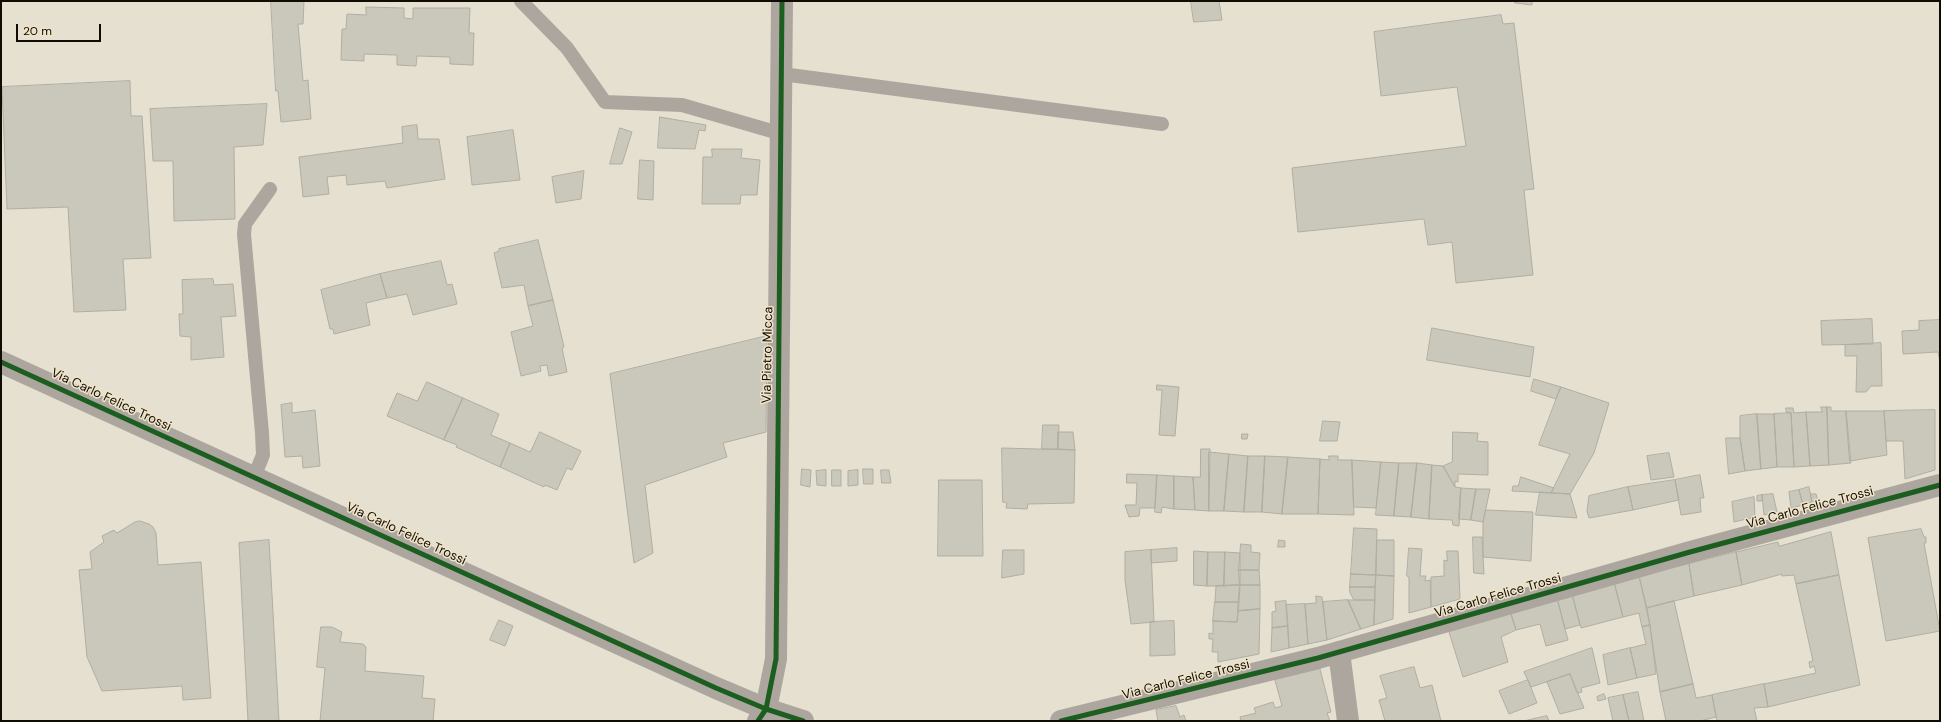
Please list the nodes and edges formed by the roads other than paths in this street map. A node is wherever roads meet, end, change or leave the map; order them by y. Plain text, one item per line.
1 (521, 1) edge
2 (782, 1) edge
3 (782, 74) junction
4 (1162, 124) dead end
5 (782, 134) junction
6 (270, 189) dead end
7 (1, 362) edge
8 (254, 477) junction
9 (1940, 485) edge
10 (1339, 652) junction
11 (762, 715) edge
12 (804, 721) edge
13 (1061, 721) edge
14 (1348, 721) edge

1 - 5 lane
2 - 3 street, Via Pietro Micca
3 - 4 lane
3 - 5 street, Via Pietro Micca
5 - 11 street, Via Pietro Micca
6 - 8 lane
7 - 8 street, Via Carlo Felice Trossi
8 - 11 street, Via Carlo Felice Trossi
9 - 10 street, Via Carlo Felice Trossi
10 - 13 street, Via Carlo Felice Trossi
10 - 14 street
11 - 12 street, Via Carlo Felice Trossi

